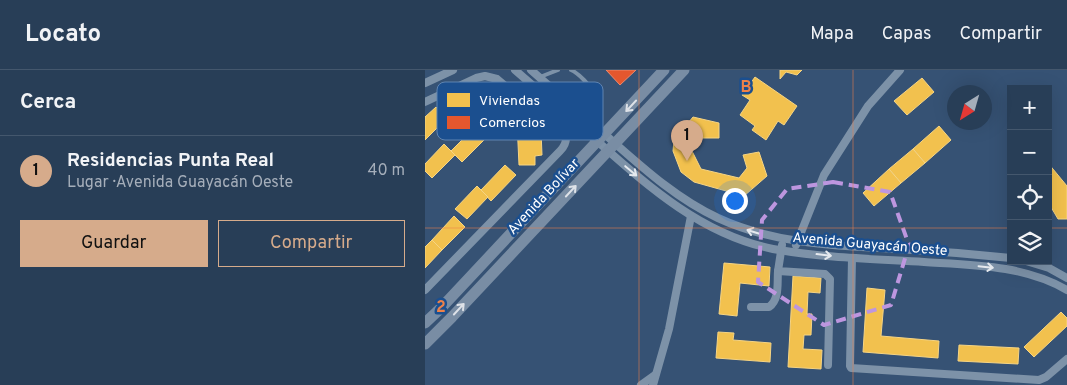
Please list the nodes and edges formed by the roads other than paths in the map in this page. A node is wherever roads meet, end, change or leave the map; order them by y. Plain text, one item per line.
1 (453, 70) edge
2 (515, 70) edge
3 (531, 70) edge
4 (558, 70) edge
5 (571, 70) edge
6 (664, 70) edge
7 (684, 70) edge
8 (900, 70) edge
9 (540, 77) junction
10 (468, 82) edge
11 (502, 82) edge
12 (529, 82) edge
13 (546, 82) edge
14 (586, 82) edge
15 (425, 83) edge
16 (437, 96) edge
17 (425, 102) edge
18 (603, 136) edge
19 (566, 140) edge
20 (599, 140) edge
21 (603, 140) edge
22 (611, 148) junction
23 (691, 216) junction
24 (783, 239) junction
25 (797, 241) junction
26 (781, 250) junction
27 (795, 252) junction
28 (852, 258) junction
29 (1007, 258) edge
30 (1039, 265) edge
31 (778, 271) junction
32 (1065, 274) edge
33 (1053, 282) junction
34 (425, 290) edge
35 (1067, 290) edge
36 (751, 306) dead end
37 (425, 323) edge
38 (425, 344) edge
39 (1067, 359) edge
40 (828, 365) dead end
41 (655, 375) junction
42 (641, 385) edge
43 (653, 385) edge

1 - 15 street
2 - 12 street, Avenida Guayacán Oeste
3 - 9 street, Avenida Guayacán Oeste
4 - 9 lane
5 - 14 lane
6 -> 18 street, Avenida Bolívar
7 - 22 street, Avenida Bolívar
8 - 25 street
9 - 13 street, Avenida Guayacán Oeste
10 - 11 street
16 - 17 street
19 - 34 street
20 - 37 street, Avenida Bolívar
21 - 22 street, Avenida Guayacán Oeste
22 -> 23 street, Avenida Guayacán Oeste
24 -> 22 street, Avenida Guayacán Oeste
38 -> 22 street, Avenida Bolívar
23 - 26 street, Avenida Guayacán Oeste
23 - 41 street
24 - 25 street, Avenida Guayacán Oeste
24 - 26 street
25 - 27 street
25 - 29 street, Avenida Guayacán Oeste
26 - 27 street, Avenida Guayacán Oeste
26 - 31 street
27 -> 28 street, Avenida Guayacán Oeste
28 -> 33 street, Avenida Guayacán Oeste
28 - 39 street
30 - 32 street
31 - 36 street
31 - 40 street
32 - 33 street
33 - 35 street, Avenida Guayacán Oeste
41 - 42 street
41 - 43 street

